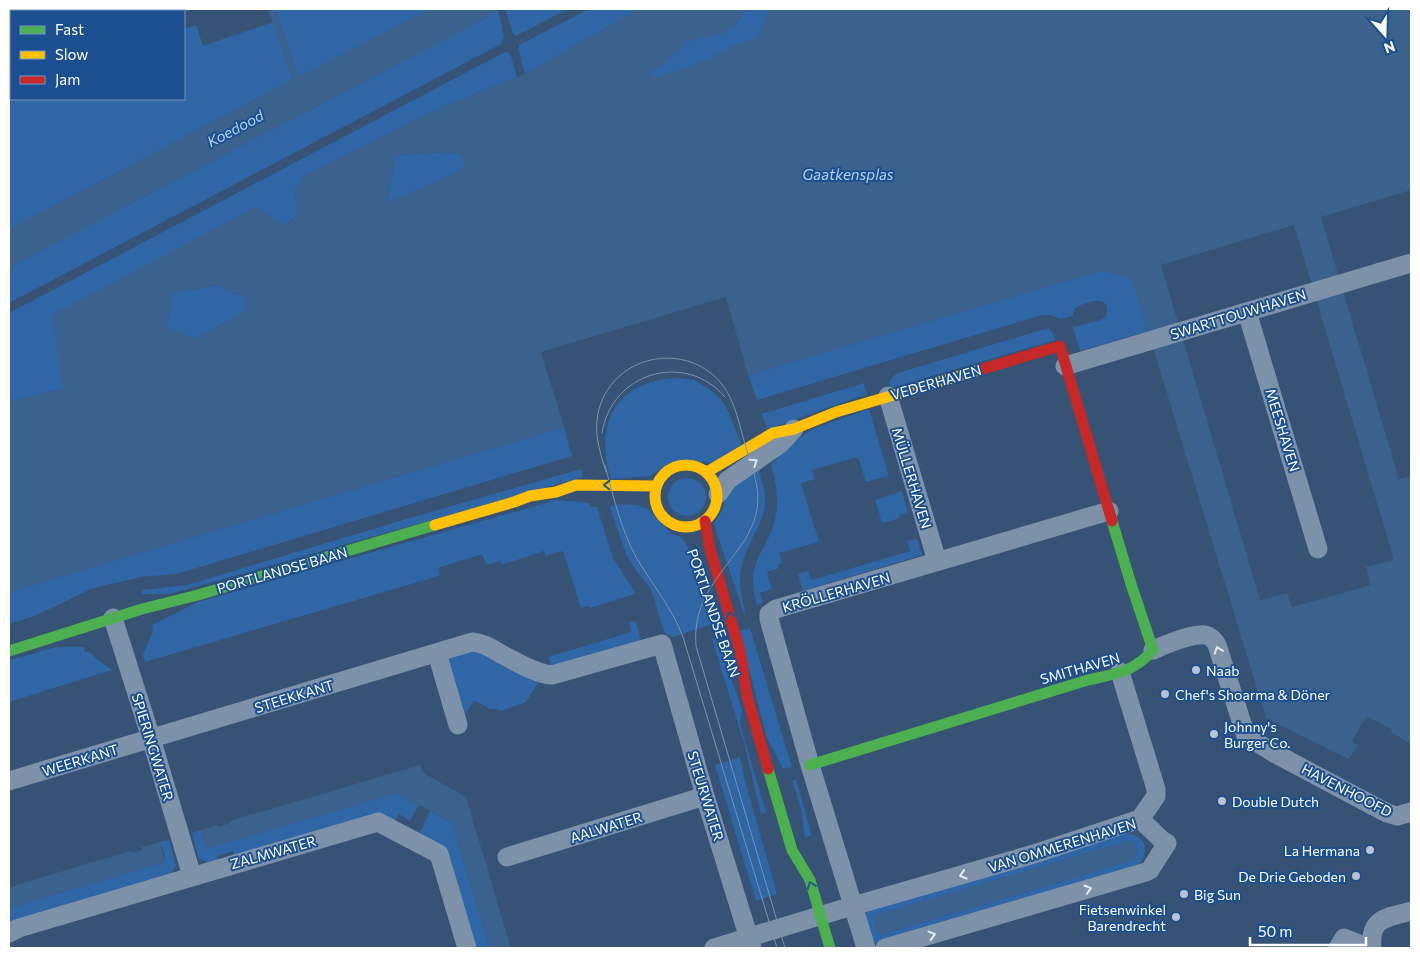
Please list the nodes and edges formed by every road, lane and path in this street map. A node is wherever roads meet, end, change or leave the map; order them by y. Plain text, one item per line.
1 (1410, 266) edge
2 (1247, 312) junction
3 (1065, 366) junction
4 (888, 396) junction
5 (794, 429) junction
6 (706, 472) junction
7 (656, 486) junction
8 (556, 492) junction
9 (718, 494) junction
10 (575, 496) dead end
11 (1109, 511) junction
12 (705, 521) junction
13 (1318, 549) dead end
14 (937, 561) junction
15 (113, 618) junction
16 (662, 644) joint
17 (1153, 650) junction
18 (9, 651) edge
19 (437, 653) junction
20 (730, 663) dead end
21 (1120, 672) junction
22 (747, 696) junction
23 (458, 725) dead end
24 (151, 738) junction
25 (810, 765) junction
26 (9, 781) edge
27 (705, 796) junction
28 (1411, 812) edge
29 (1140, 819) junction
30 (792, 850) junction
31 (507, 857) dead end
32 (192, 876) junction
33 (794, 876) dead end
34 (853, 906) junction
35 (1411, 911) edge
36 (808, 918) junction
37 (9, 933) edge
38 (751, 943) edge
39 (1341, 943) edge
40 (467, 948) edge
41 (714, 948) edge
42 (830, 948) edge
43 (866, 948) edge
44 (885, 948) edge
45 (1371, 948) edge

1 - 2 street, SWARTTOUWHAVEN
2 - 3 street, SWARTTOUWHAVEN
2 - 13 street, MEESHAVEN
3 - 4 street, VEDERHAVEN
3 - 11 street
4 - 5 street, VEDERHAVEN
4 - 14 street, MÜLLERHAVEN
5 - 6 street, VEDERHAVEN
9 -> 5 street, VEDERHAVEN
6 - 7 street
6 - 9 street
7 -> 8 street, PORTLANDSE BAAN
7 - 12 street
8 - 10 street, PORTLANDSE BAAN
8 - 15 street, PORTLANDSE BAAN
9 - 12 street
11 - 14 street, KRÖLLERHAVEN
11 - 17 street
22 -> 12 street, PORTLANDSE BAAN
14 - 25 street, KRÖLLERHAVEN
15 - 18 street, PORTLANDSE BAAN
15 - 24 street, SPIERINGWATER
16 - 19 street, STEEKKANT
16 - 27 street, STEURWATER
17 - 21 street, SMITHAVEN
28 -> 17 street, HAVENHOOFD
19 - 23 street
19 - 24 street, STEEKKANT
20 - 22 street, PORTLANDSE BAAN
21 - 25 street, SMITHAVEN
21 - 29 street
22 - 30 street, PORTLANDSE BAAN
24 - 26 street, WEERKANT
24 - 32 street, SPIERINGWATER
25 - 34 street, KRÖLLERHAVEN
27 - 31 street, AALWATER
27 - 38 street, STEURWATER
29 -> 34 street, VAN OMMERENHAVEN
44 -> 29 street, VAN OMMERENHAVEN
30 - 33 street, PORTLANDSE BAAN
36 -> 30 street, PORTLANDSE BAAN
32 - 37 street, ZALMWATER
32 - 40 street, ZALMWATER
34 - 36 street, VAN OMMERENHAVEN
34 - 43 street
35 - 45 street
36 - 38 street, VAN OMMERENHAVEN
36 - 42 street, PORTLANDSE BAAN
38 - 41 street, VAN OMMERENHAVEN
39 - 45 street

